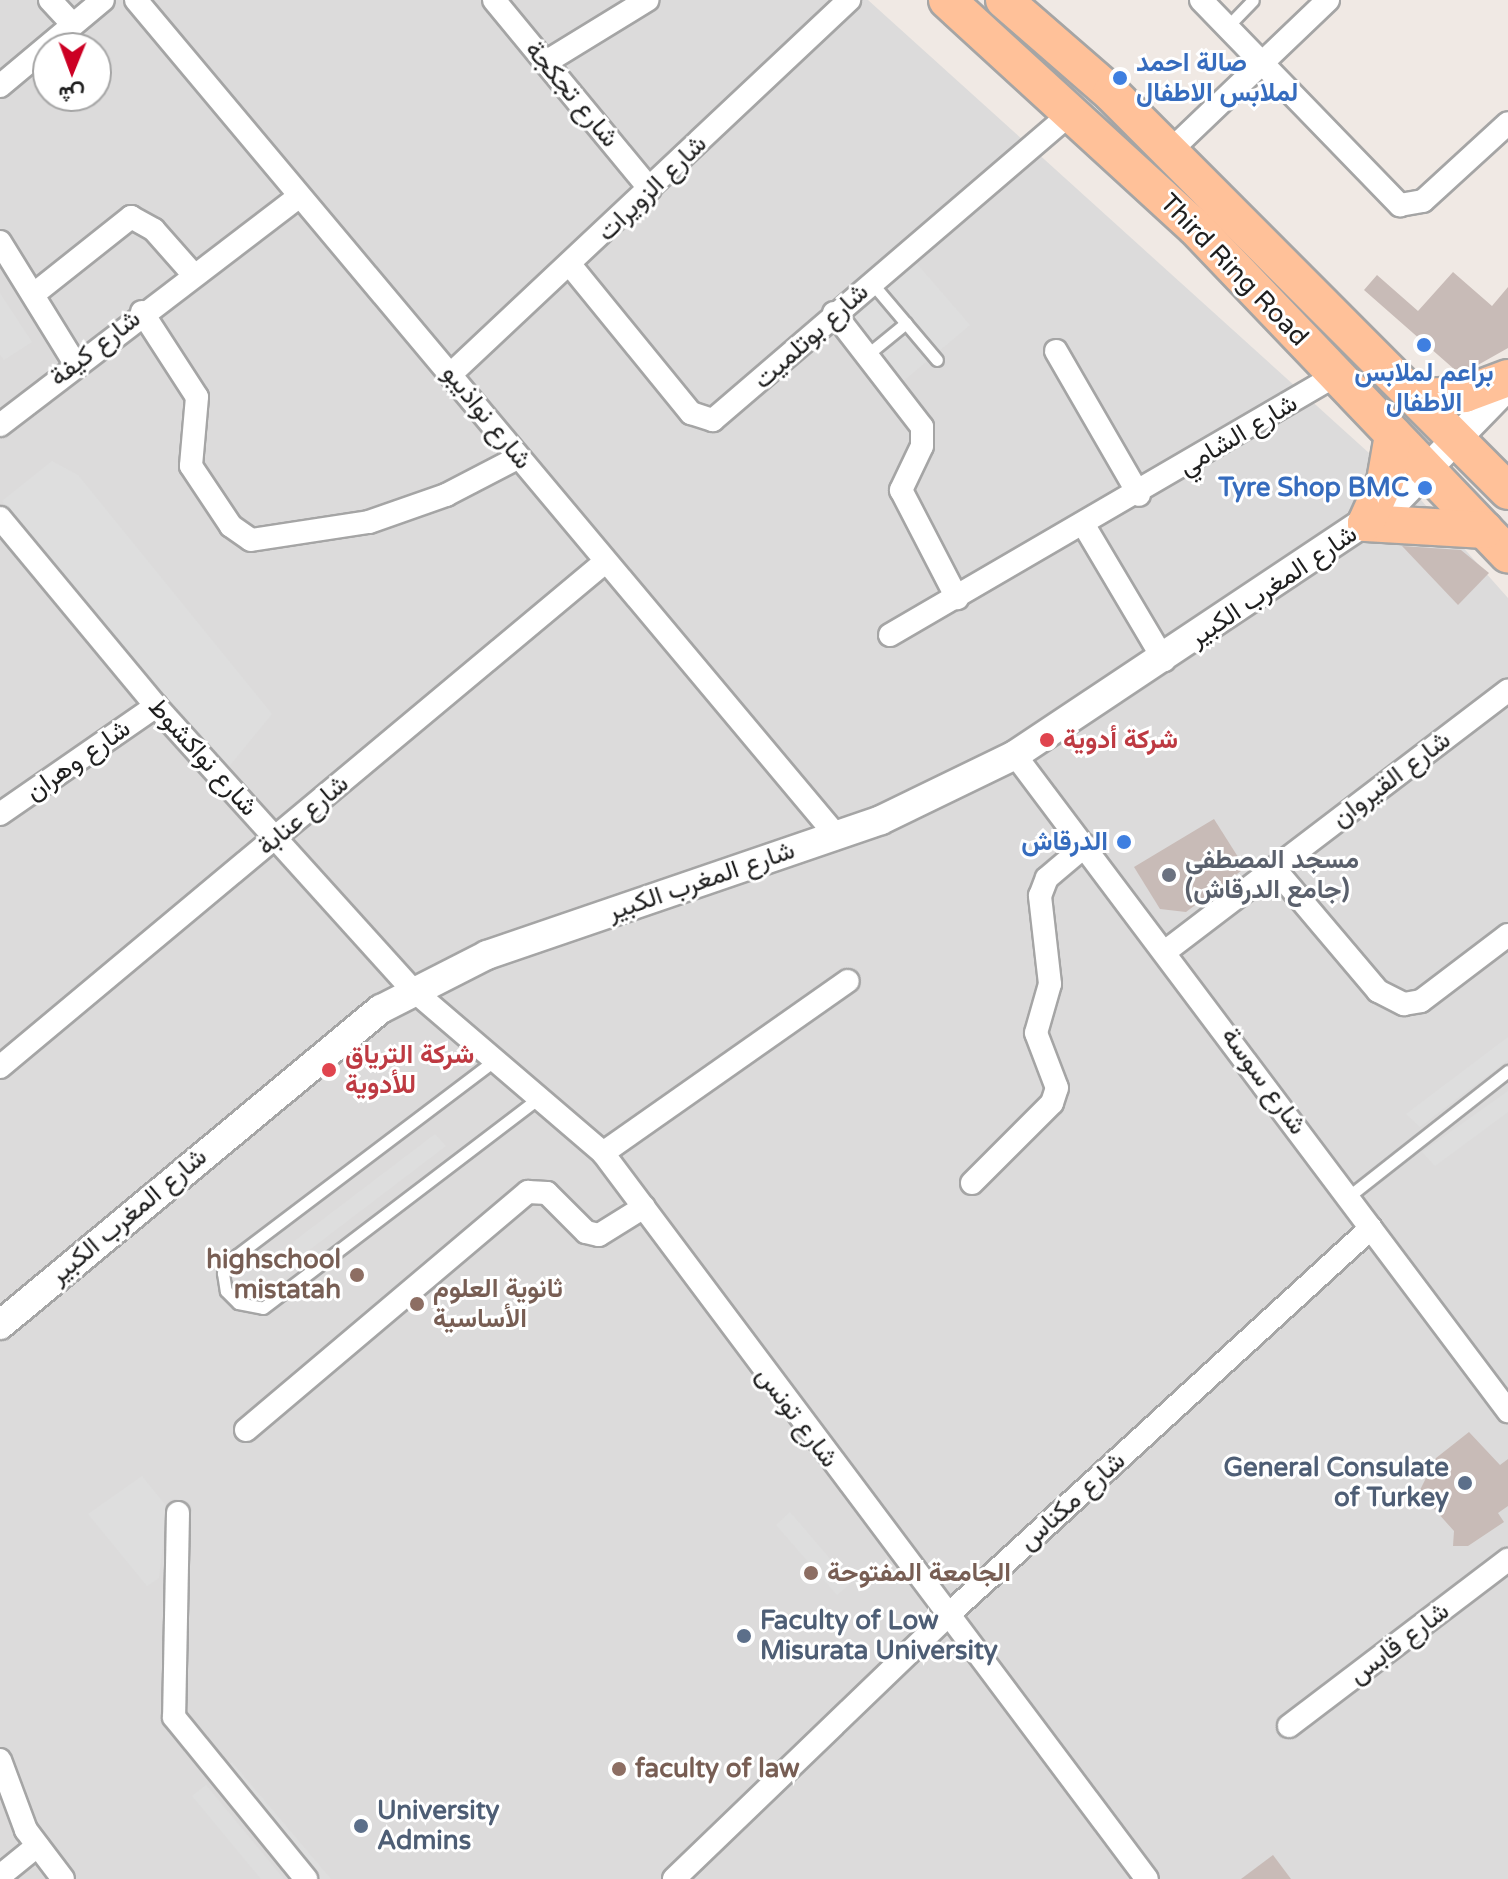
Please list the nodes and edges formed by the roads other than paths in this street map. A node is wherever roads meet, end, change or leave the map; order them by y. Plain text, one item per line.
1 (50, 0) edge
2 (103, 0) edge
3 (136, 0) edge
4 (494, 0) edge
5 (647, 0) edge
6 (849, 0) edge
7 (947, 0) edge
8 (1004, 0) edge
9 (1201, 0) edge
10 (1253, 0) edge
11 (1328, 0) edge
12 (72, 24) junction
13 (1227, 27) junction
14 (1261, 61) junction
15 (546, 62) junction
16 (0, 86) edge
17 (1072, 112) junction
18 (1508, 123) edge
19 (1169, 152) junction
20 (650, 189) junction
21 (297, 198) junction
22 (0, 242) edge
23 (571, 266) junction
24 (192, 273) junction
25 (871, 282) junction
26 (34, 294) junction
27 (142, 312) junction
28 (834, 313) junction
29 (906, 323) junction
30 (1056, 351) dead end
31 (868, 354) junction
32 (937, 360) dead end
33 (74, 362) junction
34 (452, 373) junction
35 (1336, 375) junction
36 (1508, 378) edge
37 (1508, 386) edge
38 (1416, 398) junction
39 (0, 425) edge
40 (1393, 435) junction
41 (1459, 441) junction
42 (519, 457) junction
43 (1429, 474) junction
44 (1508, 491) edge
45 (1139, 495) junction
46 (0, 518) edge
47 (1366, 523) junction
48 (1085, 527) junction
49 (1496, 542) edge
50 (605, 562) junction
51 (957, 598) junction
52 (890, 635) dead end
53 (1164, 660) junction
54 (1508, 690) edge
55 (156, 706) junction
56 (1015, 755) junction
57 (0, 814) edge
58 (836, 835) junction
59 (275, 839) junction
60 (1085, 846) junction
61 (1274, 868) junction
62 (1508, 935) edge
63 (1166, 951) junction
64 (848, 981) dead end
65 (413, 990) junction
66 (499, 1057) junction
67 (0, 1067) edge
68 (1508, 1071) edge
69 (541, 1096) junction
70 (603, 1153) junction
71 (972, 1183) dead end
72 (1348, 1197) junction
73 (644, 1207) junction
74 (1371, 1228) junction
75 (0, 1325) edge
76 (1508, 1411) edge
77 (246, 1430) dead end
78 (178, 1513) dead end
79 (1508, 1560) edge
80 (948, 1615) junction
81 (1289, 1726) dead end
82 (0, 1760) edge
83 (37, 1846) junction
84 (0, 1876) edge
85 (63, 1879) edge
86 (306, 1879) edge
87 (674, 1879) edge
88 (1147, 1879) edge

1 - 12 street
2 - 12 street
3 - 21 street, شارع نواذيبو
4 - 15 street, شارع تجكجة
5 - 15 street
6 - 20 street, شارع الزويرات
7 - 17 main road, Third Ring Road
8 - 19 main road, Third Ring Road
9 - 13 street
10 - 13 lane
11 - 14 street
12 - 16 street
13 - 14 street
14 - 18 street
14 - 19 street
15 - 20 street, شارع تجكجة
17 - 25 street, شارع بوتلميت
17 - 35 main road, Third Ring Road
19 - 38 main road, Third Ring Road
20 - 23 street, شارع الزويرات
21 - 24 street, شارع كيفة
21 - 34 street, شارع نواذيبو
22 - 26 street
23 - 28 street, شارع بوتلميت
23 - 34 street, شارع الزويرات
24 - 26 street
24 - 27 street, شارع كيفة
25 - 28 street, شارع بوتلميت
25 - 29 lane
26 - 33 street
27 - 33 street, شارع كيفة
27 - 42 street
28 - 31 street
29 - 31 lane
29 - 32 lane
30 - 45 street
31 - 51 street
33 - 39 street, شارع كيفة
34 - 42 street, شارع نواذيبو
35 - 40 main road, Third Ring Road
35 - 45 street, شارع الشامي
36 - 38 main road
37 - 41 street, شارع المغرب الكبير
38 - 41 main road, Third Ring Road
40 - 43 main road, Third Ring Road
40 - 47 main road
41 - 43 street, شارع المغرب الكبير
41 - 44 main road, Third Ring Road
42 - 50 street, شارع نواذيبو
43 - 47 street, شارع المغرب الكبير
43 - 49 main road, Third Ring Road
45 - 48 street, شارع الشامي
46 - 55 street, شارع نواكشوط
47 - 49 main road
47 - 53 street, شارع المغرب الكبير
48 - 51 street, شارع الشامي
48 - 53 street
50 - 58 street, شارع نواذيبو
50 - 59 street, شارع عنابة
51 - 52 street, شارع الشامي
53 - 56 street, شارع المغرب الكبير
54 - 61 street, شارع القيروان
55 - 57 street, شارع وهران
55 - 59 street, شارع نواكشوط
56 - 58 street, شارع المغرب الكبير
56 - 60 street, شارع سوسة
58 - 65 street, شارع المغرب الكبير
59 - 65 street, شارع نواكشوط
59 - 67 street, شارع عنابة
60 - 63 street, شارع سوسة
60 - 71 street
61 - 62 street
61 - 63 street, شارع القيروان
63 - 72 street, شارع سوسة
64 - 70 street
65 - 66 street, شارع تونس
65 - 75 street, شارع المغرب الكبير
66 - 69 street, شارع تونس
66 - 69 lane
68 - 72 lane
69 - 70 street, شارع تونس
70 - 73 street, شارع تونس
72 - 74 street, شارع سوسة
73 - 77 street
73 - 80 street, شارع تونس
74 - 76 street, شارع سوسة
74 - 80 street, شارع مكناس
78 - 86 street
79 - 81 street, شارع قابس
80 - 87 street, شارع مكناس
80 - 88 street, شارع تونس
82 - 83 street
83 - 84 street
83 - 85 street

